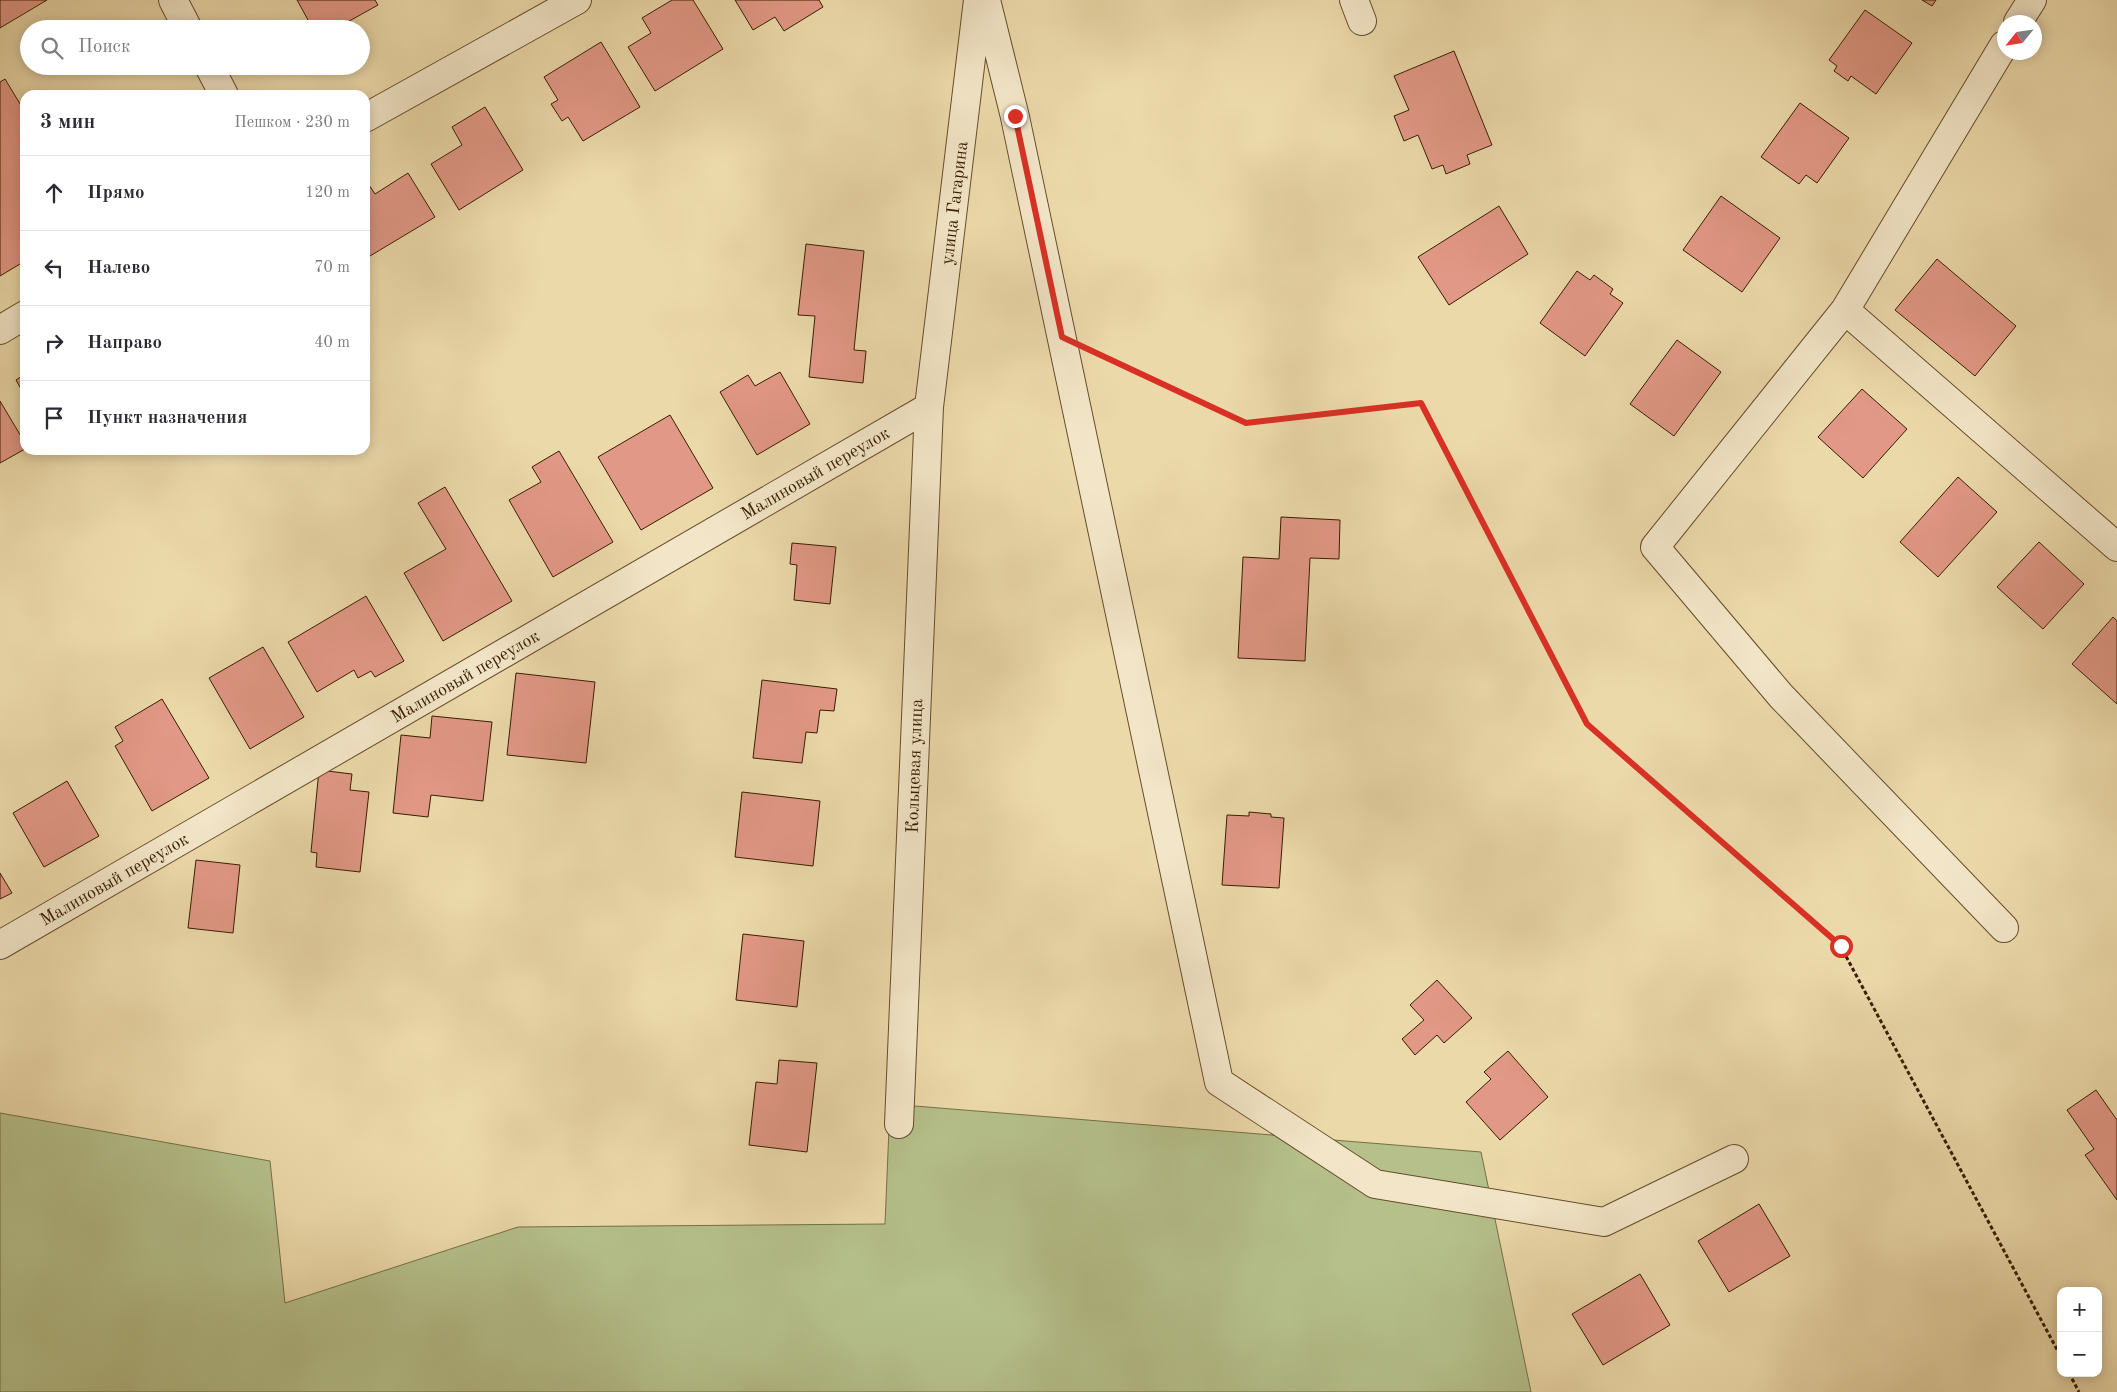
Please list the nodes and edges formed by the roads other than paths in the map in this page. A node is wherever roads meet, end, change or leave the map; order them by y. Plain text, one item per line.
1 (173, 0) edge
2 (577, 0) edge
3 (978, 0) edge
4 (986, 0) edge
5 (2032, 0) edge
6 (2022, 15) edge
7 (183, 20) edge
8 (1997, 57) edge
9 (214, 75) edge
10 (221, 90) edge
11 (370, 115) edge
12 (1845, 310) junction
13 (20, 318) edge
14 (0, 330) edge
15 (929, 407) junction
16 (2117, 547) edge
17 (2004, 928) dead end
18 (0, 945) edge
19 (899, 1124) dead end
20 (1734, 1159) dead end

1 - 7 street
2 - 11 street
3 - 15 street, улица Гагарина
4 - 20 street
5 - 6 street
8 - 12 street
9 - 10 street
12 - 16 street
12 - 17 street
13 - 14 street
15 - 18 street, Малиновый переулок
15 - 19 street, Кольцевая улица

